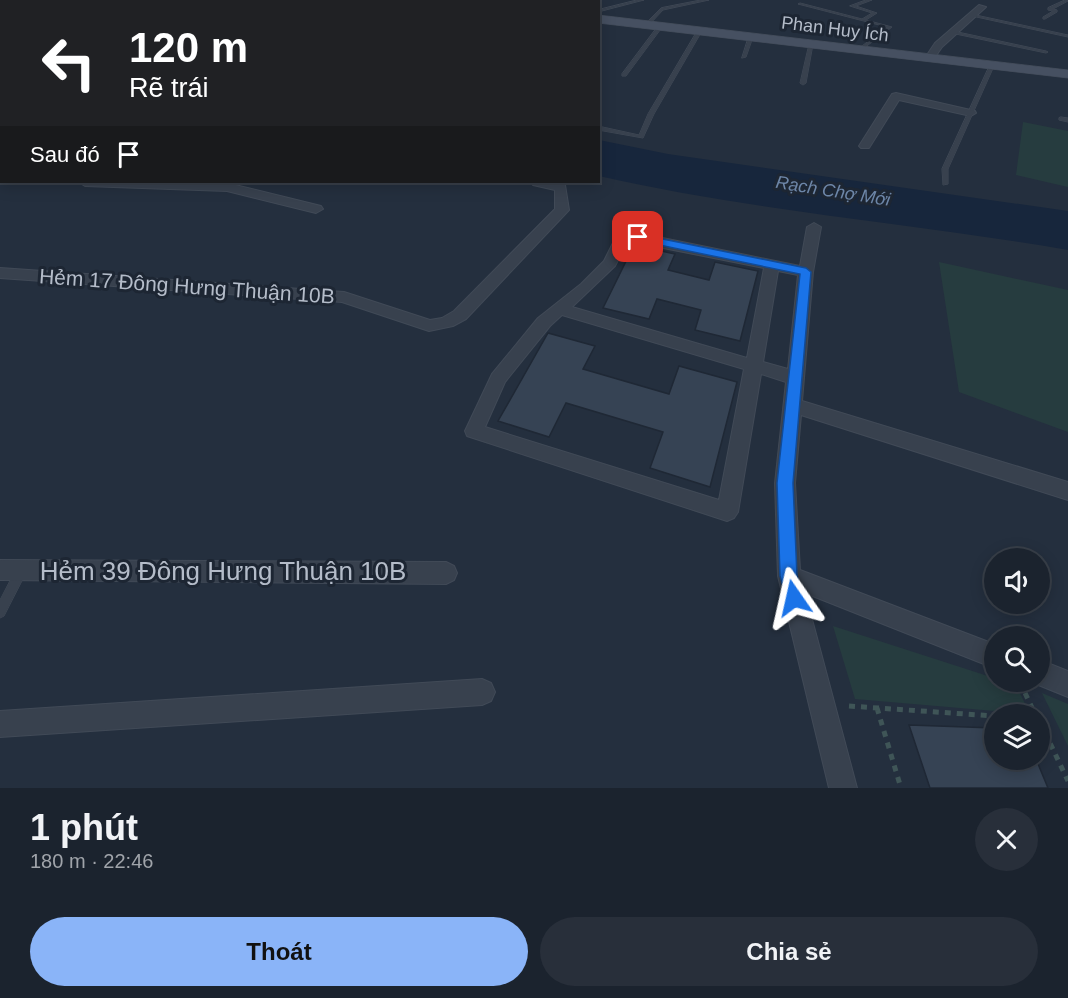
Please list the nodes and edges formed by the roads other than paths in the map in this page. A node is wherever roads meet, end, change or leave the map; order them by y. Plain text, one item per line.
1 (641, 0) edge
2 (707, 0) edge
3 (851, 0) edge
4 (870, 0) edge
5 (1068, 0) edge
6 (861, 3) junction
7 (800, 4) dead end
8 (982, 7) dead end
9 (600, 10) edge
10 (972, 15) junction
11 (1044, 18) dead end
12 (600, 19) edge
13 (863, 20) junction
14 (653, 25) junction
15 (700, 31) junction
16 (953, 32) junction
17 (1068, 36) edge
18 (750, 37) junction
19 (811, 44) junction
20 (860, 50) junction
21 (1046, 52) dead end
22 (744, 57) dead end
23 (930, 58) junction
24 (992, 66) junction
25 (1068, 74) edge
26 (624, 75) dead end
27 (803, 83) dead end
28 (971, 113) junction
29 (600, 128) edge
30 (865, 146) dead end
31 (182, 183) edge
32 (541, 183) edge
33 (945, 184) dead end
34 (316, 209) dead end
35 (814, 227) dead end
36 (772, 265) junction
37 (806, 272) junction
38 (0, 273) edge
39 (560, 309) junction
40 (754, 367) junction
41 (795, 378) junction
42 (793, 405) junction
43 (1068, 492) edge
44 (11, 570) edge
45 (446, 573) dead end
46 (789, 576) junction
47 (0, 612) edge
48 (984, 652) edge
49 (1050, 681) edge
50 (1068, 684) edge
51 (482, 692) dead end
52 (0, 724) edge
53 (843, 788) edge

1 - 9 lane
2 - 14 lane
3 - 6 lane
4 - 6 lane
5 - 11 lane
6 - 13 lane
7 - 13 lane
8 - 10 street
10 - 16 street
10 - 17 lane
12 - 14 main road, Phan Huy Ích
13 - 20 lane
14 - 15 main road, Phan Huy Ích
14 - 26 lane
15 - 18 main road, Phan Huy Ích
15 - 29 lane
16 - 21 lane
16 - 23 street
18 - 19 main road, Phan Huy Ích
18 - 22 lane
19 - 20 main road, Phan Huy Ích
19 - 27 lane
20 - 23 main road, Phan Huy Ích
23 - 24 main road, Phan Huy Ích
24 - 25 main road, Phan Huy Ích
24 - 28 lane
28 - 30 street
28 - 33 lane
31 - 34 street
32 - 38 street, Hẻm 17 Đông Hưng Thuận 10B
35 - 37 street
36 - 37 street
36 - 39 street
36 - 40 street
37 - 41 street
39 - 40 street
39 - 40 street
40 - 41 street
41 - 42 street
42 - 43 street
42 - 46 street
44 - 45 street, Hẻm 39 Đông Hưng Thuận 10B
44 - 47 lane
46 - 48 street
46 - 53 street
49 - 50 street
51 - 52 street

